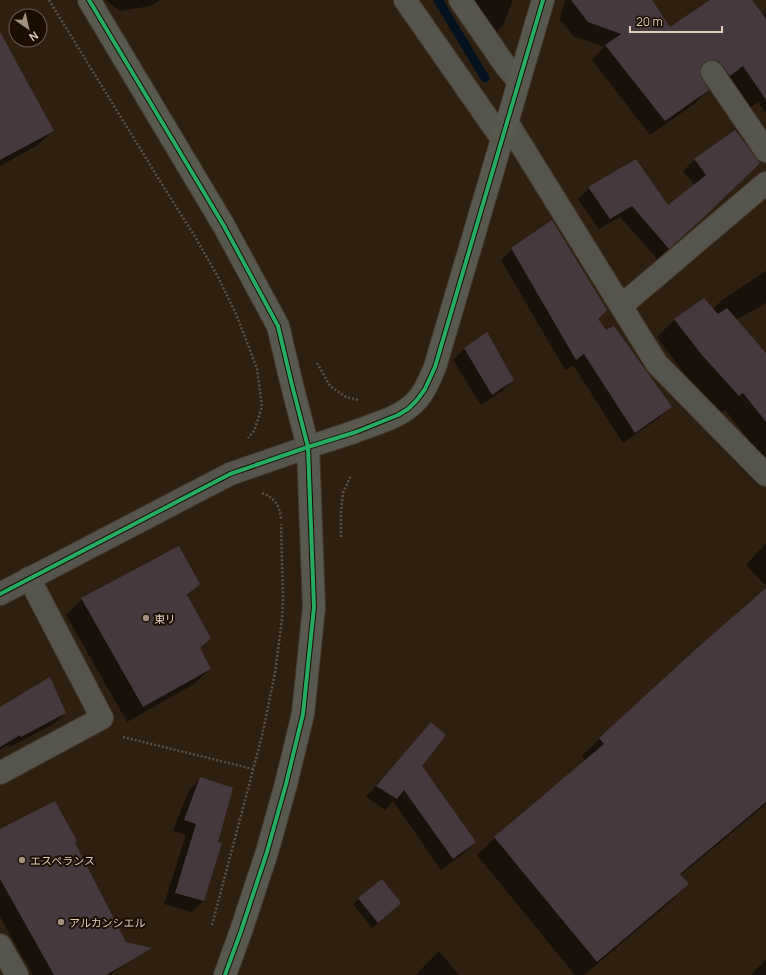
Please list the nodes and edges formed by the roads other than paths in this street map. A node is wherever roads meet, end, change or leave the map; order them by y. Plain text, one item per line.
1 (89, 0) edge
2 (405, 0) edge
3 (460, 0) edge
4 (543, 0) edge
5 (712, 72) dead end
6 (519, 82) junction
7 (505, 131) junction
8 (766, 151) edge
9 (766, 183) edge
10 (621, 306) junction
11 (308, 447) junction
12 (766, 475) edge
13 (29, 578) junction
14 (0, 594) edge
15 (0, 773) edge
16 (0, 945) edge
17 (17, 975) edge
18 (225, 975) edge

1 - 11 street
2 - 7 street
3 - 6 street
4 - 6 street
5 - 8 street
6 - 7 street
7 - 10 street
7 - 11 street
9 - 10 street
10 - 12 street
11 - 13 street
11 - 18 street
13 - 14 street
13 - 15 street
16 - 17 street

